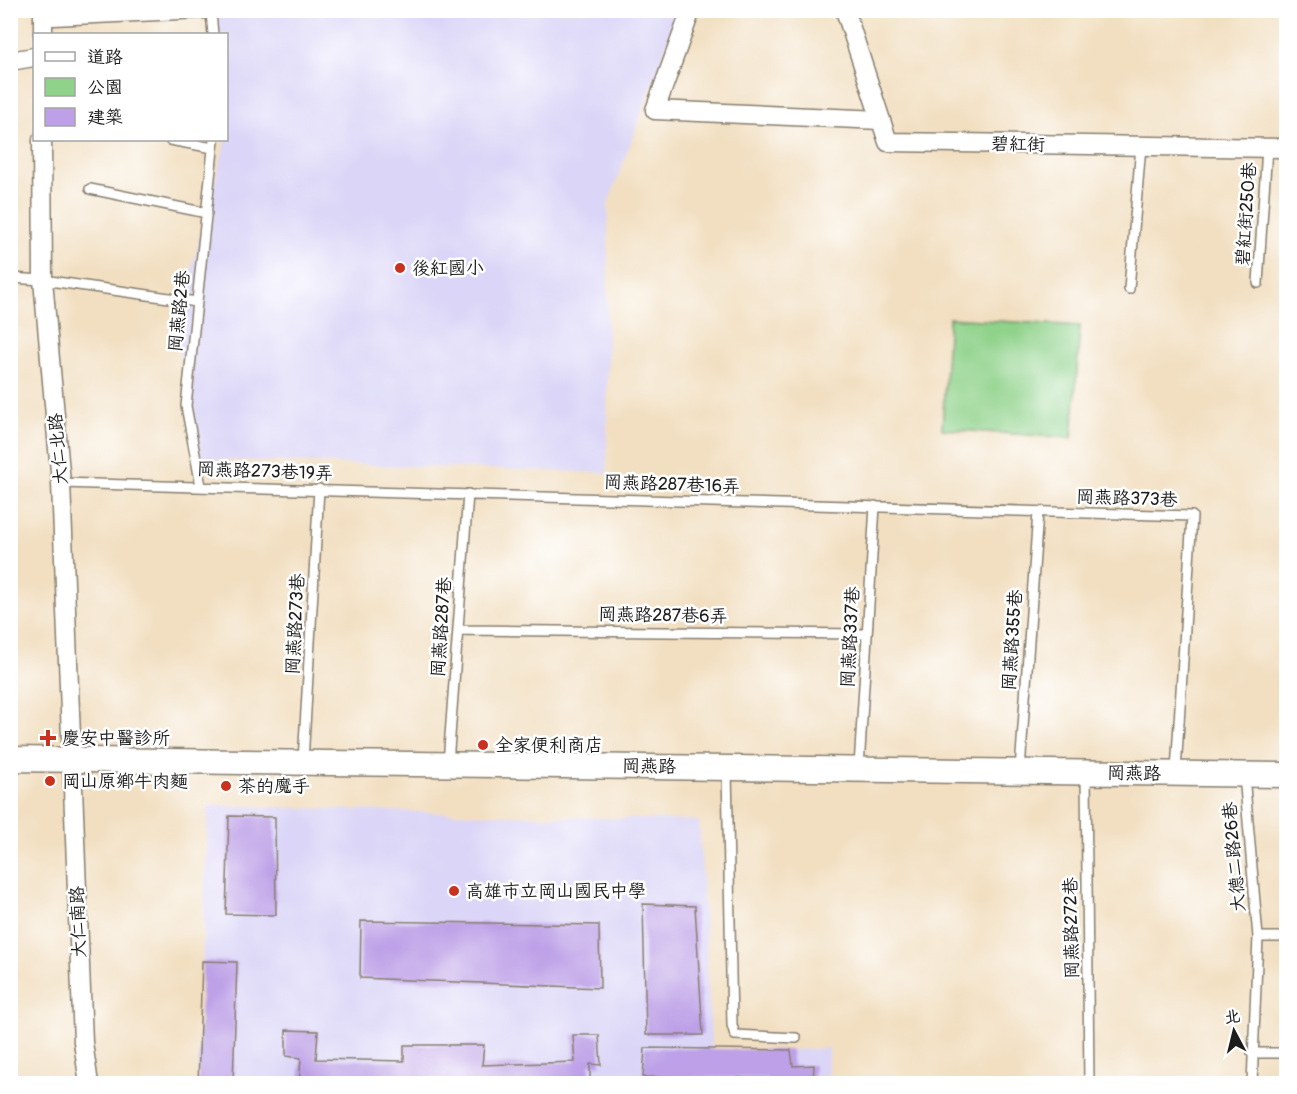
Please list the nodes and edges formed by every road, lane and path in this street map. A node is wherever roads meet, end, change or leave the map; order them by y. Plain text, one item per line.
1 (691, 10) edge
2 (845, 10) edge
3 (43, 22) edge
4 (213, 33) edge
5 (33, 57) edge
6 (10, 61) edge
7 (881, 120) junction
8 (42, 141) edge
9 (181, 141) edge
10 (214, 144) edge
11 (1141, 146) junction
12 (1267, 148) junction
13 (1287, 148) edge
14 (90, 189) dead end
15 (207, 213) junction
16 (10, 278) edge
17 (43, 280) junction
18 (1258, 283) dead end
19 (1129, 289) dead end
20 (197, 302) junction
21 (61, 483) junction
22 (201, 486) junction
23 (319, 489) junction
24 (468, 494) junction
25 (875, 506) junction
26 (1038, 512) junction
27 (458, 630) junction
28 (867, 634) junction
29 (10, 759) edge
30 (71, 760) junction
31 (303, 761) junction
32 (448, 763) junction
33 (726, 767) junction
34 (859, 769) junction
35 (1019, 771) junction
36 (1086, 772) junction
37 (1176, 774) junction
38 (1244, 775) junction
39 (1287, 775) edge
40 (1258, 937) junction
41 (1287, 937) edge
42 (796, 1038) dead end
43 (1252, 1053) junction
44 (1287, 1053) edge
45 (89, 1083) edge
46 (1089, 1083) edge
47 (1252, 1083) edge

1 - 7 street
2 - 7 street, 碧紅街
3 - 4 lane
5 - 6 street
7 - 11 street, 碧紅街
8 - 17 street, 大仁北路
9 - 10 lane
10 - 15 lane, 岡燕路2巷
11 - 12 street, 碧紅街
11 - 19 lane
12 - 13 street, 碧紅街
12 - 18 lane, 碧紅街250巷
14 - 15 lane
15 - 20 lane, 岡燕路2巷
16 - 17 lane
17 - 20 lane
17 - 21 street, 大仁北路
20 - 22 lane, 岡燕路2巷
21 - 22 lane, 岡燕路273巷19弄
21 - 30 street, 大仁北路
22 - 23 lane, 岡燕路273巷19弄
23 - 24 lane, 岡燕路273巷19弄
23 - 31 lane, 岡燕路273巷
24 - 25 lane, 岡燕路287巷16弄
24 - 27 lane, 岡燕路287巷
25 - 26 lane, 岡燕路373巷
25 - 28 lane, 岡燕路337巷
26 - 35 lane, 岡燕路355巷
26 - 37 lane, 岡燕路373巷
27 - 28 lane, 岡燕路287巷6弄
27 - 32 lane, 岡燕路287巷
28 - 34 lane, 岡燕路337巷
29 - 30 street, 岡燕路
30 - 31 street, 岡燕路
30 - 45 street, 大仁南路
31 - 32 street, 岡燕路
32 - 33 street, 岡燕路
33 - 34 street, 岡燕路
33 - 42 lane
34 - 35 street, 岡燕路
35 - 36 street, 岡燕路
36 - 37 street, 岡燕路
36 - 46 lane, 岡燕路272巷
37 - 38 street, 岡燕路
38 - 39 street, 岡燕路
38 - 40 lane, 大德二路26巷
40 - 41 lane
40 - 43 lane, 大德二路26巷
43 - 44 lane
43 - 47 lane, 大德二路26巷

